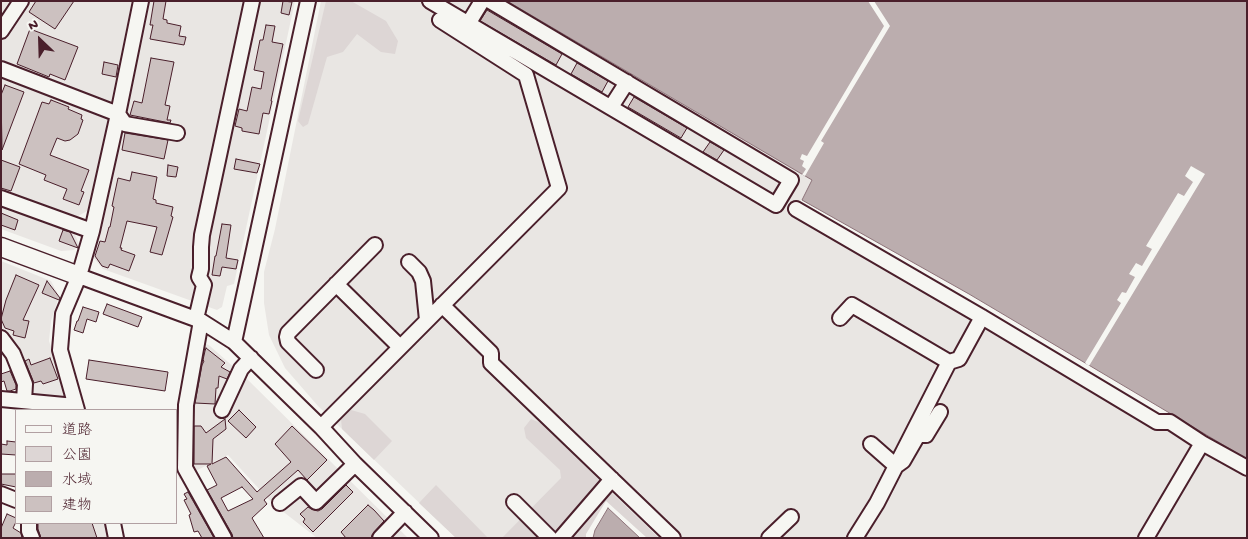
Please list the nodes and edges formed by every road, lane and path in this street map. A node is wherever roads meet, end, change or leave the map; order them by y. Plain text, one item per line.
1 (21, 1) edge
2 (141, 1) edge
3 (252, 1) edge
4 (308, 1) edge
5 (430, 1) edge
6 (482, 1) edge
7 (490, 1) edge
8 (443, 10) edge
9 (468, 24) junction
10 (1, 30) edge
11 (1, 69) edge
12 (627, 82) junction
13 (611, 107) junction
14 (118, 114) junction
15 (177, 133) dead end
16 (1, 198) edge
17 (796, 209) dead end
18 (92, 231) junction
19 (374, 245) dead end
20 (1, 247) edge
21 (409, 262) dead end
22 (79, 276) junction
23 (336, 284) junction
24 (442, 305) junction
25 (982, 316) junction
26 (840, 318) dead end
27 (199, 320) junction
28 (427, 320) junction
29 (1, 338) edge
30 (234, 342) junction
31 (400, 347) junction
32 (251, 358) junction
33 (950, 362) junction
34 (316, 370) dead end
35 (1, 399) edge
36 (24, 402) junction
37 (76, 408) edge
38 (222, 410) dead end
39 (940, 412) dead end
40 (321, 426) junction
41 (1202, 443) junction
42 (870, 444) dead end
43 (355, 464) junction
44 (896, 466) junction
45 (1247, 468) edge
46 (612, 479) junction
47 (1, 494) edge
48 (15, 500) edge
49 (514, 502) dead end
50 (280, 503) dead end
51 (405, 512) junction
52 (791, 517) dead end
53 (29, 524) edge
54 (113, 524) edge
55 (223, 537) edge
56 (32, 538) edge
57 (116, 538) edge
58 (380, 538) edge
59 (432, 538) edge
60 (550, 538) edge
61 (561, 538) edge
62 (673, 538) edge
63 (769, 538) edge
64 (855, 538) edge
65 (1146, 538) edge

1 - 10 street
2 - 14 street
3 - 27 street
4 - 30 street
5 - 8 street
6 - 9 street
7 - 12 street
8 - 9 street
8 - 24 street
9 - 13 street
11 - 14 street
12 - 13 street
12 - 13 street
14 - 15 street
14 - 18 street
16 - 18 street
17 - 25 street
18 - 22 street
19 - 23 street
20 - 22 main road
21 - 28 street
22 - 27 street
22 - 37 street
23 - 31 street
23 - 34 street
24 - 28 street
24 - 46 street
25 - 33 street
25 - 41 street
26 - 33 street
27 - 30 street
27 - 55 street
28 - 31 street
29 - 36 street
30 - 32 street
31 - 40 street
32 - 38 street
32 - 40 street
33 - 44 street
35 - 36 street
36 - 37 street
39 - 44 street
40 - 43 street
41 - 45 street
41 - 65 street
42 - 44 street
43 - 50 street
43 - 51 street
44 - 64 street
46 - 61 street
46 - 62 street
47 - 48 street
49 - 60 street
51 - 58 street
51 - 59 street
52 - 63 street
53 - 56 street
54 - 57 street

